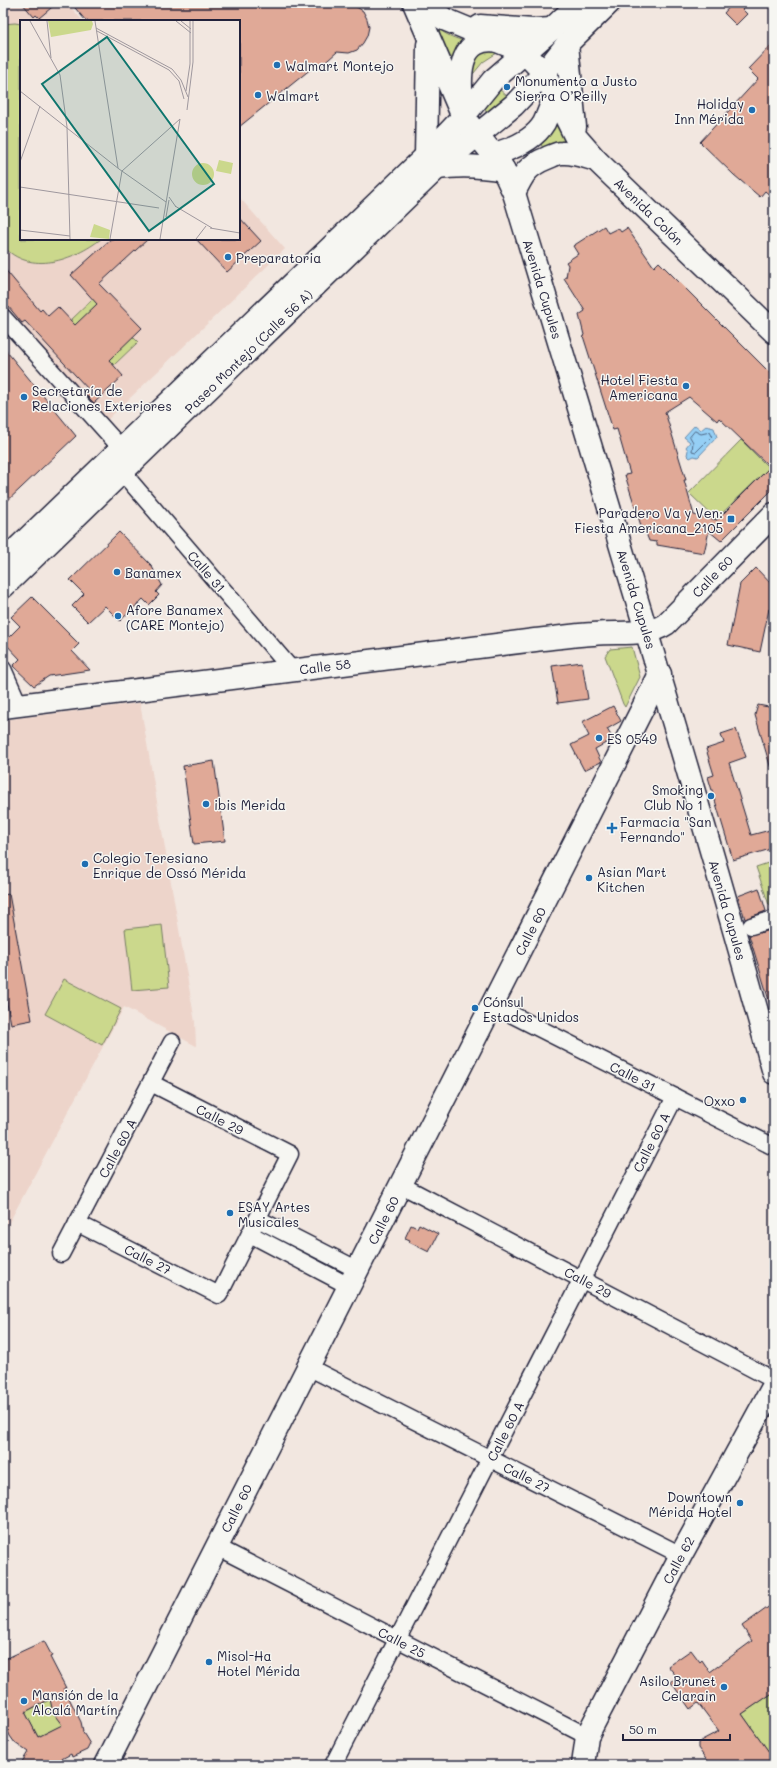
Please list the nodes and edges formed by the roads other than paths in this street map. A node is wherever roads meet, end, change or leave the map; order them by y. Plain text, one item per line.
1 (414, 3) edge
2 (431, 3) edge
3 (579, 3) edge
4 (609, 3) edge
5 (455, 24) junction
6 (560, 36) junction
7 (428, 37) junction
8 (501, 41) junction
9 (524, 52) junction
10 (544, 73) junction
11 (555, 96) junction
12 (463, 117) junction
13 (477, 134) junction
14 (575, 136) junction
15 (596, 160) junction
16 (432, 162) junction
17 (499, 162) junction
18 (514, 193) junction
19 (3, 317) edge
20 (774, 332) edge
21 (121, 448) junction
22 (122, 473) junction
23 (774, 514) edge
24 (3, 562) edge
25 (3, 587) edge
26 (647, 632) junction
27 (3, 669) edge
28 (292, 670) junction
29 (660, 674) junction
30 (11, 706) edge
31 (774, 919) edge
32 (751, 926) dead end
33 (493, 1005) junction
34 (172, 1042) dead end
35 (774, 1074) edge
36 (151, 1083) junction
37 (674, 1097) junction
38 (774, 1147) edge
39 (401, 1185) junction
40 (258, 1219) junction
41 (77, 1223) junction
42 (250, 1234) junction
43 (61, 1254) dead end
44 (354, 1278) junction
45 (582, 1279) junction
46 (308, 1367) junction
47 (774, 1380) edge
48 (774, 1385) edge
49 (490, 1459) junction
50 (217, 1547) junction
51 (681, 1555) junction
52 (398, 1640) junction
53 (587, 1736) junction
54 (106, 1765) edge
55 (333, 1765) edge
56 (583, 1765) edge

1 - 7 main road, Avenida Cupules
2 - 5 main road
3 - 6 main road
4 - 6 main road
5 - 6 main road
5 - 8 main road
6 - 9 main road, Paseo Montejo (Calle 56 A)
6 - 10 main road, Paseo Montejo (Calle 56 A)
6 - 14 main road
7 - 12 main road, Avenida Cupules
7 - 16 main road
8 - 9 main road
8 - 12 main road
9 - 10 main road, Avenida Colón
9 - 12 main road, Paseo Montejo (Calle 56 A)
10 - 11 main road, Avenida Colón
10 - 13 main road, Paseo Montejo (Calle 56 A)
11 - 14 main road, Avenida Colón
11 - 17 main road
12 - 13 main road, Avenida Cupules
12 - 16 main road, Paseo Montejo (Calle 56 A)
13 - 16 main road, Paseo Montejo (Calle 56 A)
13 - 17 main road, Avenida Cupules
14 - 15 main road, Avenida Colón
15 - 18 main road
15 - 20 main road, Avenida Colón
16 - 17 main road
16 - 21 main road, Paseo Montejo (Calle 56 A)
16 - 22 main road, Paseo Montejo (Calle 56 A)
17 - 18 main road, Avenida Cupules
18 - 26 main road, Avenida Cupules
19 - 21 street
21 - 24 main road, Paseo Montejo (Calle 56 A)
22 - 25 main road, Paseo Montejo (Calle 56 A)
22 - 28 street, Calle 31
23 - 26 main road, Calle 60
26 - 28 main road, Calle 58
26 - 29 main road, Avenida Cupules
27 - 30 street
28 - 30 main road, Calle 58
29 - 33 main road, Calle 60
29 - 35 main road, Avenida Cupules
31 - 32 street
33 - 37 street, Calle 31
33 - 39 main road, Calle 60
34 - 36 street, Calle 60 A
36 - 40 street, Calle 29
36 - 41 street, Calle 60 A
37 - 38 street, Calle 31
37 - 45 street, Calle 60 A
39 - 44 main road, Calle 60
39 - 45 street, Calle 29
40 - 42 street
40 - 44 street
41 - 42 street, Calle 27
41 - 43 street, Calle 60 A
42 - 44 street
44 - 46 main road, Calle 60
45 - 47 street, Calle 29
45 - 49 street, Calle 60 A
46 - 49 street, Calle 27
46 - 50 main road, Calle 60
48 - 51 main road, Calle 62
49 - 51 street, Calle 27
49 - 52 street, Calle 60 A
50 - 52 street, Calle 25
50 - 54 main road, Calle 60
51 - 53 main road, Calle 62
52 - 53 street, Calle 25
52 - 55 street, Calle 60 A
53 - 56 main road, Calle 62

